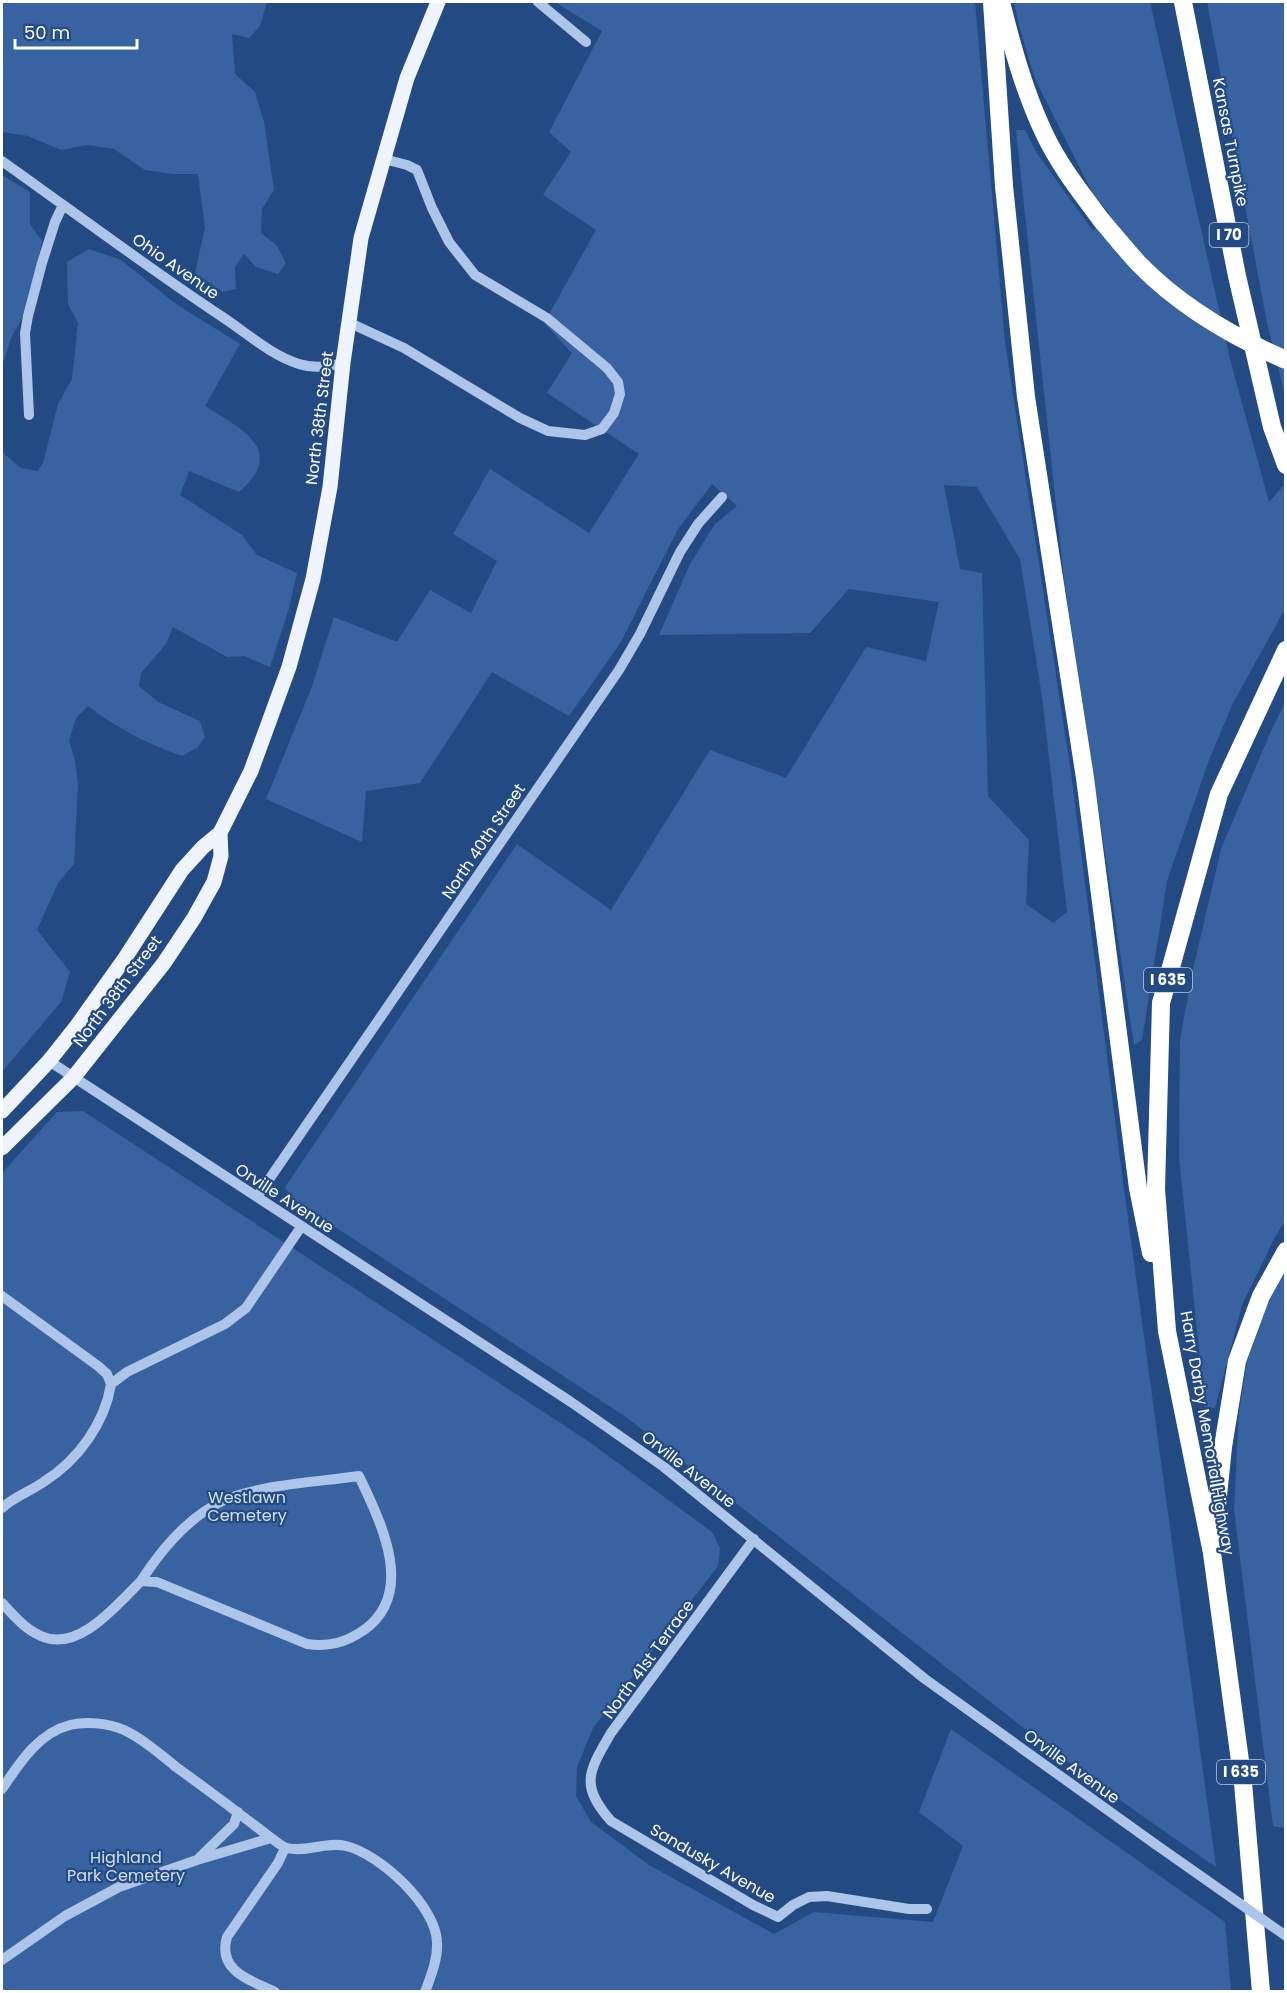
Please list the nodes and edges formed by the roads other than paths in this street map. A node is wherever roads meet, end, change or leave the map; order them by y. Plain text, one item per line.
1 (438, 2) edge
2 (538, 2) edge
3 (992, 2) edge
4 (1000, 2) edge
5 (1183, 3) edge
6 (586, 42) dead end
7 (384, 159) junction
8 (2, 161) edge
9 (63, 205) junction
10 (350, 323) junction
11 (1286, 360) edge
12 (343, 363) junction
13 (29, 415) dead end
14 (1286, 465) edge
15 (722, 497) dead end
16 (1286, 650) edge
17 (220, 833) junction
18 (49, 1061) junction
19 (73, 1078) junction
20 (2, 1111) edge
21 (2, 1148) edge
22 (257, 1197) junction
23 (301, 1227) junction
24 (1286, 1251) edge
25 (2, 1296) edge
26 (1167, 1331) junction
27 (111, 1384) junction
28 (2, 1508) edge
29 (754, 1539) junction
30 (1212, 1553) junction
31 (141, 1581) junction
32 (2, 1603) edge
33 (2, 1789) edge
34 (597, 1805) joint
35 (238, 1812) junction
36 (271, 1838) junction
37 (285, 1848) junction
38 (197, 1860) junction
39 (927, 1909) dead end
40 (1286, 1936) edge
41 (2, 1960) edge
42 (275, 1992) edge
43 (425, 1992) edge
44 (1261, 1992) edge

1 - 7 main road, North 38th Street
2 - 6 street
3 - 26 highway
4 - 11 highway, bridge
5 - 14 highway, Kansas Turnpike / I 70
7 - 10 main road, North 38th Street
7 - 10 street
8 - 9 street, Ohio Avenue
9 - 12 street, Ohio Avenue
9 - 13 street
10 - 12 main road, North 38th Street
12 - 17 main road, North 38th Street
15 - 22 street, North 40th Street
16 - 26 highway, Harry Darby Memorial Highway / I 635
17 - 18 main road, North 38th Street
17 - 19 main road, North 38th Street
18 - 19 street, Orville Avenue
18 - 20 main road, North 38th Street
19 - 21 main road, North 38th Street
19 - 22 street, Orville Avenue
22 - 23 street, Orville Avenue
23 - 27 street
23 - 29 street, Orville Avenue
24 - 30 highway
25 - 27 street
26 - 30 highway, Harry Darby Memorial Highway / I 635
27 - 28 street
29 - 34 street, North 41st Terrace
29 - 40 street, Orville Avenue, bridge
30 - 44 highway, Harry Darby Memorial Highway / I 635
31 - 31 street
31 - 32 street
33 - 35 street
34 - 39 street, Sandusky Avenue
35 - 36 street
35 - 38 street
36 - 37 street
36 - 38 street
37 - 42 street
37 - 43 street
38 - 41 street

